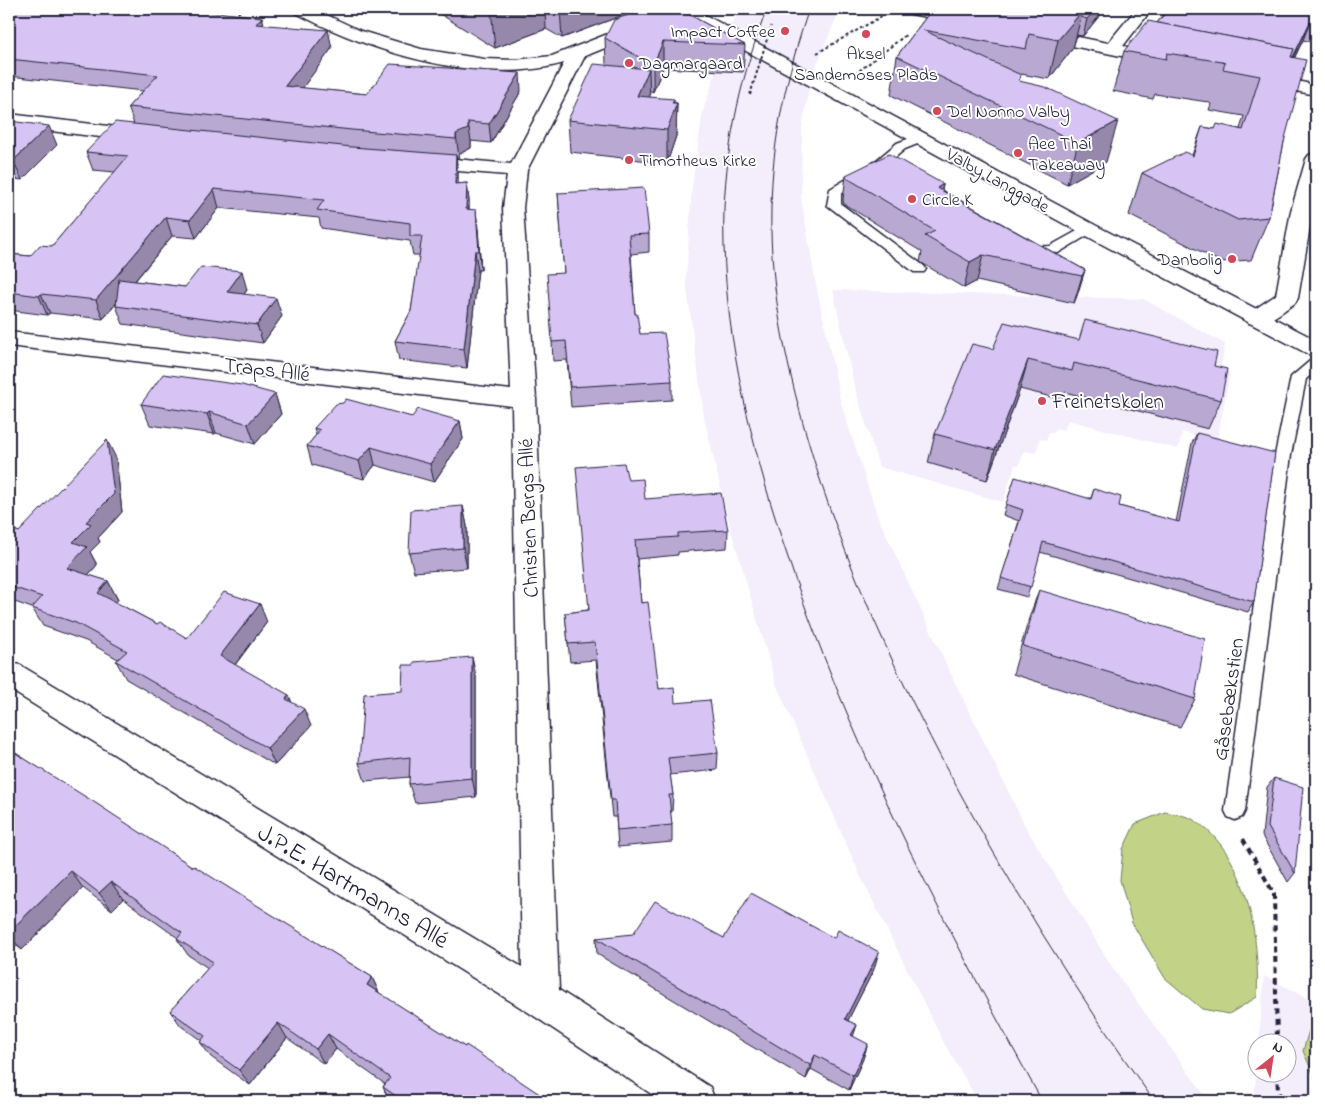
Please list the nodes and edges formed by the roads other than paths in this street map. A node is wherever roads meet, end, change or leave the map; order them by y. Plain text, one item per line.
1 (302, 9) edge
2 (1144, 9) edge
3 (923, 11) edge
4 (673, 14) edge
5 (981, 23) edge
6 (1018, 30) edge
7 (1112, 49) junction
8 (579, 52) junction
9 (1179, 62) edge
10 (1246, 76) edge
11 (1316, 90) edge
12 (9, 120) edge
13 (157, 137) edge
14 (921, 138) junction
15 (1316, 159) edge
16 (400, 161) edge
17 (876, 167) junction
18 (517, 170) junction
19 (891, 175) edge
20 (1308, 225) edge
21 (1088, 229) junction
22 (1017, 246) edge
23 (919, 269) dead end
24 (1257, 318) junction
25 (9, 339) edge
26 (1316, 349) edge
27 (1316, 363) edge
28 (524, 399) junction
29 (9, 674) edge
30 (1235, 811) road end
31 (542, 999) junction
32 (696, 1101) edge

1 - 8 street
2 - 7 street
3 - 5 street
4 - 8 street
4 - 14 street, Valby Langgade
6 - 7 street
7 - 9 street
8 - 18 street, Christen Bergs Allé
10 - 11 street
12 - 13 street
14 - 17 lane
14 - 21 street, Valby Langgade
15 - 20 street
16 - 18 street
17 - 19 lane
17 - 23 lane
18 - 28 street, Christen Bergs Allé
20 - 24 street
21 - 22 lane
21 - 24 street, Valby Langgade
24 - 26 street, Valby Langgade
25 - 28 street, Traps Allé
27 - 30 lane, Gåsebækstien
28 - 31 street, Christen Bergs Allé
29 - 31 street, J.P.E. Hartmanns Allé
31 - 32 street, J.P.E. Hartmanns Allé

